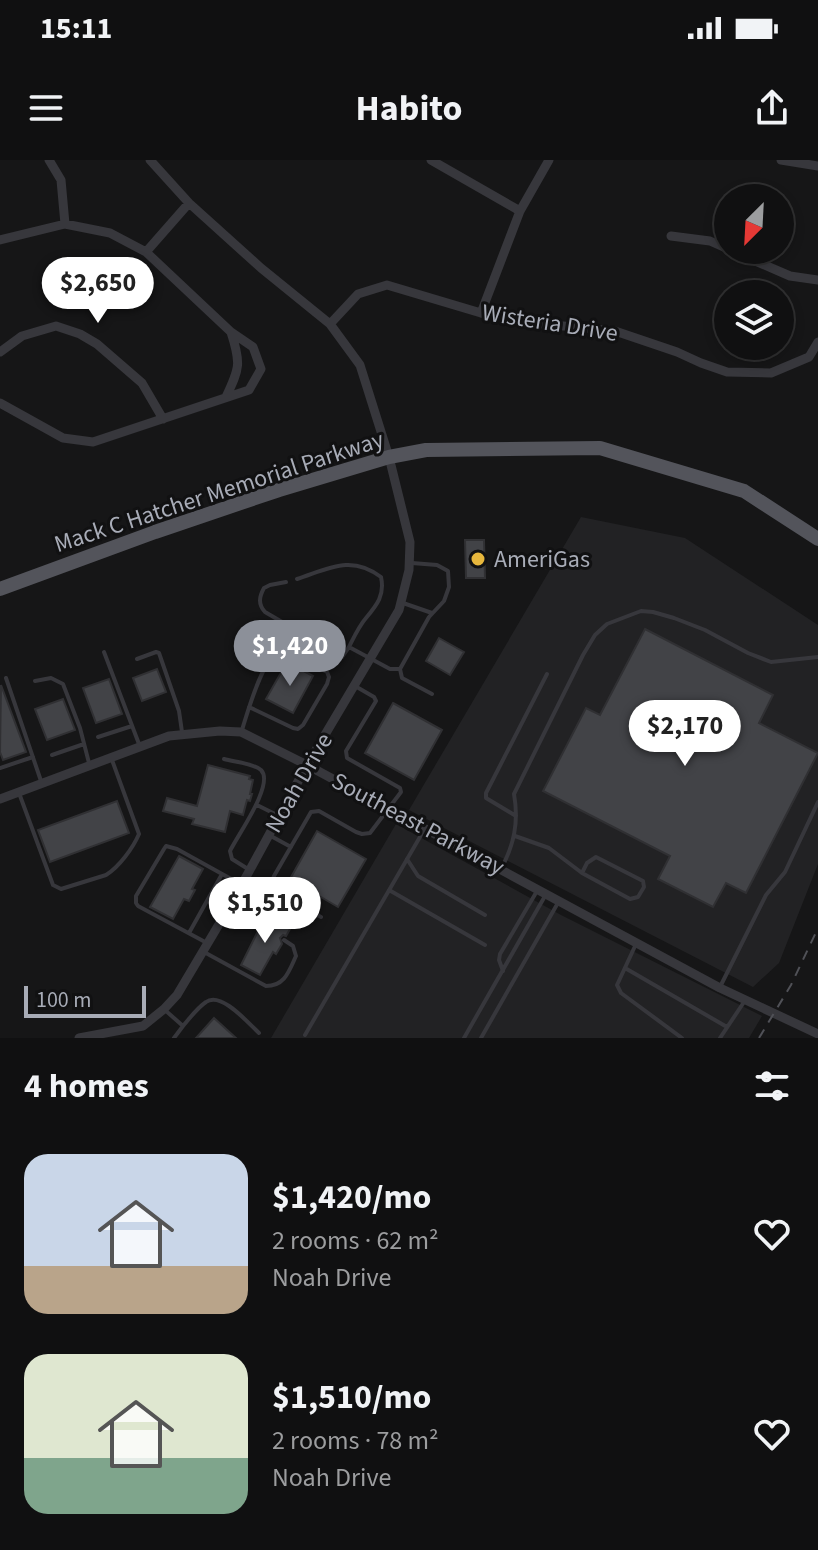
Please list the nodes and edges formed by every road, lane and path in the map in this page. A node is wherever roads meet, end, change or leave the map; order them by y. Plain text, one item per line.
1 (49, 160) edge
2 (150, 160) edge
3 (431, 160) edge
4 (549, 160) edge
5 (781, 160) edge
6 (818, 166) edge
7 (189, 203) junction
8 (520, 211) junction
9 (65, 224) junction
10 (671, 236) dead end
11 (0, 240) edge
12 (714, 243) edge
13 (146, 252) junction
14 (762, 264) edge
15 (818, 280) edge
16 (481, 313) junction
17 (330, 324) junction
18 (231, 332) junction
19 (818, 342) edge
20 (0, 352) edge
21 (226, 397) junction
22 (0, 403) edge
23 (163, 419) junction
24 (389, 457) junction
25 (818, 539) edge
26 (410, 563) junction
27 (297, 579) dead end
28 (286, 582) dead end
29 (0, 589) edge
30 (401, 603) junction
31 (432, 613) junction
32 (349, 647) junction
33 (104, 652) dead end
34 (818, 657) edge
35 (137, 659) dead end
36 (371, 659) junction
37 (400, 669) junction
38 (547, 674) dead end
39 (6, 678) dead end
40 (35, 681) dead end
41 (355, 686) junction
42 (432, 694) dead end
43 (249, 707) junction
44 (132, 726) junction
45 (241, 732) junction
46 (182, 734) junction
47 (98, 737) dead end
48 (84, 744) junction
49 (140, 747) junction
50 (52, 755) dead end
51 (33, 757) junction
52 (111, 757) junction
53 (224, 759) dead end
54 (89, 765) junction
55 (307, 765) junction
56 (0, 768) edge
57 (42, 783) junction
58 (19, 792) junction
59 (1, 796) edge
60 (818, 802) edge
61 (257, 805) junction
62 (389, 809) junction
63 (279, 816) junction
64 (516, 816) junction
65 (425, 828) junction
66 (269, 835) junction
67 (515, 836) junction
68 (291, 847) junction
69 (407, 859) junction
70 (501, 869) junction
71 (250, 870) junction
72 (582, 873) junction
73 (222, 874) junction
74 (242, 885) junction
75 (389, 890) junction
76 (542, 891) junction
77 (559, 901) junction
78 (485, 915) dead end
79 (321, 917) dead end
80 (189, 933) junction
81 (284, 940) dead end
82 (637, 942) junction
83 (485, 945) dead end
84 (205, 947) junction
85 (625, 968) junction
86 (503, 971) junction
87 (720, 988) junction
88 (746, 1000) junction
89 (164, 1009) junction
90 (183, 1026) junction
91 (727, 1027) junction
92 (259, 1033) dead end
93 (818, 1034) edge
94 (305, 1035) dead end
95 (80, 1038) edge
96 (174, 1038) edge
97 (464, 1038) edge
98 (481, 1038) edge
99 (682, 1038) edge
100 (720, 1038) edge

1 - 9 street
2 - 7 street, Noah Drive
3 - 8 street
4 - 8 street
5 - 6 street
7 - 13 street
7 - 17 street, Noah Drive
8 - 16 street
9 - 11 street
9 - 13 street
10 - 12 street
13 - 18 street
14 - 15 street
16 - 17 street, Wisteria Drive
16 - 19 street, Wisteria Drive
17 - 24 street, Noah Drive
18 - 21 street
18 - 21 street
20 - 23 street
21 - 23 street
22 - 23 street
24 - 25 main road, Mack C Hatcher Memorial Parkway
24 - 26 street, Noah Drive
24 - 29 main road, Mack C Hatcher Memorial Parkway
26 - 30 street, Noah Drive
26 - 31 lane
27 - 32 lane
28 - 32 lane
30 - 31 lane
30 - 36 street, Noah Drive
31 - 37 lane
32 - 36 lane
33 - 44 lane
34 - 64 lane
35 - 46 lane
36 - 37 lane
36 - 41 street, Noah Drive
37 - 42 lane
38 - 64 lane
39 - 51 lane
40 - 48 lane
41 - 55 street, Noah Drive
41 - 62 lane
43 - 43 lane
43 - 45 lane
44 - 47 lane
44 - 49 lane
45 - 46 street, Southeast Parkway
45 - 55 street, Southeast Parkway
46 - 49 street, Southeast Parkway
48 - 50 lane
48 - 54 lane
49 - 52 street, Southeast Parkway
51 - 56 lane
51 - 57 lane
52 - 54 street, Southeast Parkway
52 - 58 lane
53 - 61 lane
54 - 57 street, Southeast Parkway
55 - 62 street, Southeast Parkway
55 - 63 street, Noah Drive
57 - 58 street, Southeast Parkway
58 - 59 street, Southeast Parkway
60 - 87 lane
61 - 63 lane
61 - 71 lane
62 - 65 street, Southeast Parkway
62 - 68 lane
63 - 66 street, Noah Drive
64 - 67 lane
65 - 69 lane
65 - 70 street, Southeast Parkway
66 - 68 lane
66 - 71 street, Noah Drive
67 - 70 lane
67 - 72 lane
68 - 79 lane
69 - 75 lane
69 - 78 lane
70 - 76 street, Southeast Parkway
71 - 74 street, Noah Drive
72 - 72 lane
73 - 74 lane
73 - 80 lane
73 - 80 lane
74 - 84 street, Noah Drive
75 - 83 lane
75 - 94 lane
76 - 77 street, Southeast Parkway
76 - 86 lane
76 - 86 lane
77 - 82 street, Southeast Parkway
77 - 98 lane
80 - 84 lane
81 - 84 lane
82 - 85 lane
82 - 87 street, Southeast Parkway
84 - 89 street, Noah Drive
85 - 91 lane
85 - 99 lane
86 - 97 lane
87 - 88 street, Southeast Parkway
88 - 91 lane
88 - 93 street, Southeast Parkway
89 - 90 lane
89 - 95 street, Noah Drive
90 - 92 lane
90 - 96 lane
91 - 100 lane

